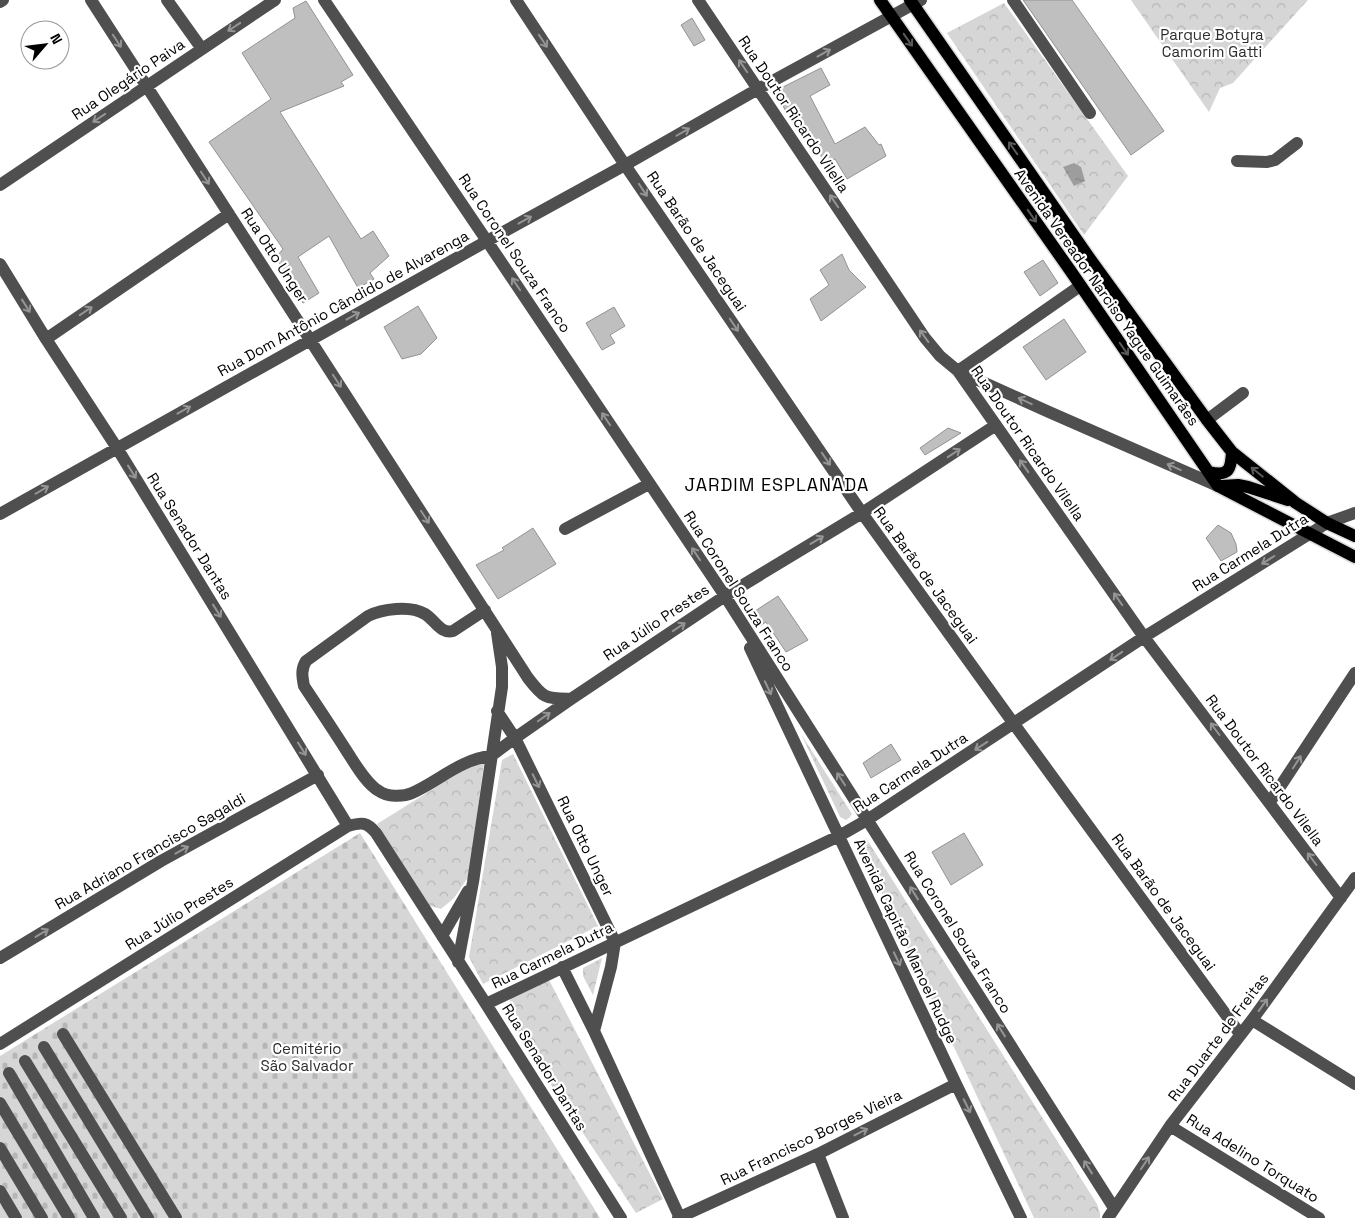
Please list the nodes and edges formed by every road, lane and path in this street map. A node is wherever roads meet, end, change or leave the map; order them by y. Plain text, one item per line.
1 (3, 0) edge
2 (91, 0) edge
3 (167, 0) edge
4 (275, 0) edge
5 (324, 0) edge
6 (516, 0) edge
7 (698, 0) edge
8 (880, 0) edge
9 (1014, 0) edge
10 (915, 1) edge
11 (0, 2) edge
12 (891, 16) junction
13 (202, 49) junction
14 (147, 86) junction
15 (758, 89) junction
16 (1090, 113) dead end
17 (1297, 142) dead end
18 (1237, 161) dead end
19 (625, 165) junction
20 (0, 184) edge
21 (229, 214) junction
22 (487, 240) junction
23 (0, 264) edge
24 (1080, 286) junction
25 (46, 339) junction
26 (310, 340) junction
27 (958, 371) junction
28 (1243, 393) dead end
29 (1207, 420) junction
30 (996, 425) junction
31 (116, 448) junction
32 (1232, 452) junction
33 (1209, 472) junction
34 (650, 484) junction
35 (1218, 486) junction
36 (1296, 502) junction
37 (862, 513) junction
38 (1355, 513) edge
39 (0, 514) edge
40 (1327, 523) junction
41 (565, 529) dead end
42 (1310, 534) junction
43 (1355, 536) edge
44 (1355, 557) edge
45 (725, 596) junction
46 (485, 610) junction
47 (496, 628) junction
48 (1144, 637) junction
49 (1355, 673) edge
50 (571, 699) junction
51 (498, 711) junction
52 (1014, 724) junction
53 (515, 738) junction
54 (491, 756) junction
55 (318, 775) junction
56 (1270, 802) junction
57 (867, 820) junction
58 (348, 826) junction
59 (839, 836) junction
60 (1355, 878) edge
61 (473, 882) junction
62 (1341, 898) junction
63 (442, 936) junction
64 (615, 942) junction
65 (0, 958) edge
66 (458, 962) junction
67 (562, 967) junction
68 (486, 1004) junction
69 (1252, 1020) junction
70 (594, 1031) junction
71 (63, 1034) dead end
72 (1240, 1034) junction
73 (0, 1044) edge
74 (44, 1047) dead end
75 (25, 1060) dead end
76 (9, 1073) dead end
77 (956, 1084) junction
78 (1355, 1084) edge
79 (0, 1103) edge
80 (1170, 1126) junction
81 (0, 1148) edge
82 (818, 1154) junction
83 (0, 1191) edge
84 (1111, 1213) edge
85 (16, 1218) edge
86 (42, 1218) edge
87 (69, 1218) edge
88 (94, 1218) edge
89 (121, 1218) edge
90 (148, 1218) edge
91 (176, 1218) edge
92 (621, 1218) edge
93 (679, 1218) edge
94 (843, 1218) edge
95 (1021, 1218) edge
96 (1319, 1218) edge

1 - 11 street
2 -> 14 street, Rua Otto Unger
3 - 13 street
4 -> 13 street, Rua Olegário Paiva
5 - 22 street, Rua Coronel Souza Franco
6 -> 19 street, Rua Barão de Jaceguai
15 -> 7 street, Rua Doutor Ricardo Vilella
8 - 12 main road, Avenida Vereador Narciso Yague Guimarães
9 - 16 street
10 - 12 street, Rua Dom Antônio Cândido de Alvarenga
29 -> 10 main road, Avenida Vereador Narciso Yague Guimarães
15 -> 12 street, Rua Dom Antônio Cândido de Alvarenga
12 -> 24 main road, Avenida Vereador Narciso Yague Guimarães
13 - 14 street, Rua Olegário Paiva
14 -> 20 street, Rua Olegário Paiva
14 -> 21 street, Rua Otto Unger
19 -> 15 street, Rua Dom Antônio Cândido de Alvarenga
27 -> 15 street, Rua Doutor Ricardo Vilella
17 - 18 street
22 -> 19 street, Rua Dom Antônio Cândido de Alvarenga
19 -> 37 street, Rua Barão de Jaceguai
25 -> 21 street
21 - 26 street, Rua Otto Unger
26 -> 22 street, Rua Dom Antônio Cândido de Alvarenga
34 -> 22 street, Rua Coronel Souza Franco
23 -> 25 street, Rua Senador Dantas
24 - 27 street
24 -> 33 main road, Avenida Vereador Narciso Yague Guimarães
25 - 31 street, Rua Senador Dantas
31 -> 26 street, Rua Dom Antônio Cândido de Alvarenga
26 -> 46 street, Rua Otto Unger
27 - 30 street, Rua Doutor Ricardo Vilella
35 -> 27 street
28 - 29 street
29 - 32 main road, Avenida Vereador Narciso Yague Guimarães
37 -> 30 street, Rua Júlio Prestes
48 -> 30 street, Rua Doutor Ricardo Vilella
39 -> 31 street, Rua Dom Antônio Cândido de Alvarenga
31 -> 55 street, Rua Senador Dantas
32 - 33 main road
36 -> 32 main road, Avenida Vereador Narciso Yague Guimarães
33 - 35 main road, Avenida Vereador Narciso Yague Guimarães
34 - 41 street
45 -> 34 street, Rua Coronel Souza Franco
35 - 36 main road
35 - 42 main road, Avenida Vereador Narciso Yague Guimarães
36 - 40 main road, Avenida Vereador Narciso Yague Guimarães
45 -> 37 street, Rua Júlio Prestes
37 - 52 street, Rua Barão de Jaceguai
38 - 40 street, Rua Carmela Dutra
40 - 42 street, Rua Carmela Dutra
40 - 43 main road, Avenida Vereador Narciso Yague Guimarães
42 - 44 main road, Avenida Vereador Narciso Yague Guimarães
42 -> 48 street, Rua Carmela Dutra
50 -> 45 street, Rua Júlio Prestes
57 -> 45 street, Rua Coronel Souza Franco
45 -> 59 street, Avenida Capitão Manoel Rudge
46 - 47 street, Rua Otto Unger
46 - 54 street
47 - 50 street, Rua Otto Unger
47 - 51 street, Rua Otto Unger
48 -> 52 street, Rua Carmela Dutra
56 -> 48 street, Rua Doutor Ricardo Vilella
56 -> 49 street
53 -> 50 street, Rua Júlio Prestes
51 - 53 street, Rua Otto Unger
51 - 54 street, Rua Otto Unger
52 -> 57 street, Rua Carmela Dutra
52 - 72 street, Rua Barão de Jaceguai
53 - 54 street, Rua Júlio Prestes
53 -> 64 street, Rua Otto Unger
54 - 61 street, Rua Otto Unger
55 - 58 street, Rua Senador Dantas
65 -> 55 street, Rua Adriano Francisco Sagaldi
62 -> 56 street, Rua Doutor Ricardo Vilella
57 - 59 street, Rua Carmela Dutra
84 -> 57 street, Rua Coronel Souza Franco
58 - 63 street, Rua Senador Dantas
58 - 73 street, Rua Júlio Prestes
59 - 64 street, Rua Carmela Dutra
59 -> 77 street, Avenida Capitão Manoel Rudge
60 - 62 street, Rua Duarte de Freitas
61 - 63 street
61 - 66 street, Rua Otto Unger
69 -> 62 street, Rua Duarte de Freitas
63 - 66 street, Rua Senador Dantas
64 - 67 street, Rua Carmela Dutra
64 - 70 street
66 - 68 street, Rua Senador Dantas
67 - 68 street, Rua Carmela Dutra
67 - 70 street
68 - 92 street, Rua Senador Dantas
69 - 72 street, Rua Duarte de Freitas
69 - 78 street
70 - 93 street
71 - 91 street
72 - 80 street, Rua Duarte de Freitas
74 - 90 street
75 - 89 street
76 - 88 street
82 -> 77 street, Rua Francisco Borges Vieira
77 -> 95 street, Avenida Capitão Manoel Rudge
79 - 87 street
84 -> 80 street, Rua Duarte de Freitas
80 - 96 street, Rua Adelino Torquato
81 - 86 street
82 - 93 street, Rua Francisco Borges Vieira
82 - 94 street
83 - 85 street

